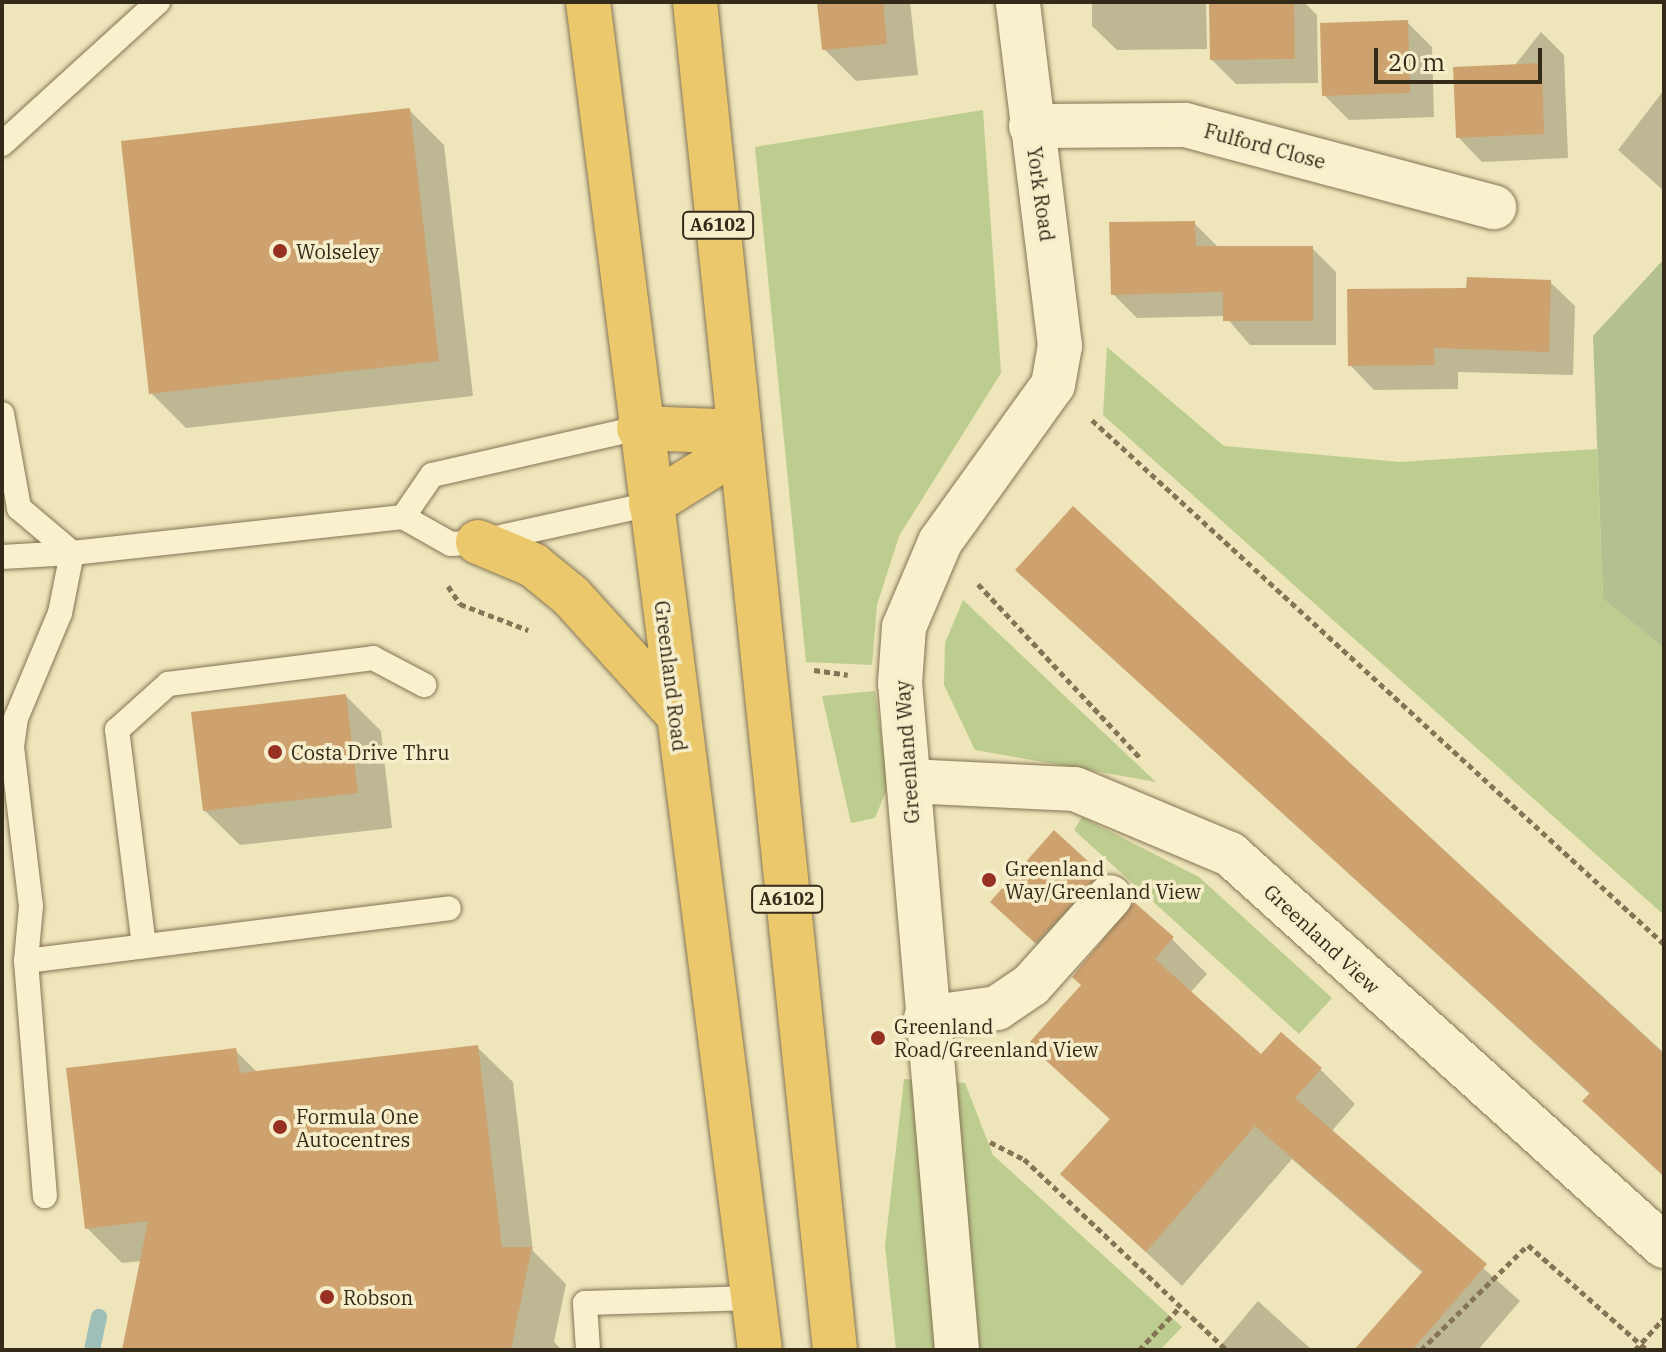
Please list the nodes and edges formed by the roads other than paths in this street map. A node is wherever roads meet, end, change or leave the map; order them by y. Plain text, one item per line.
1 (158, 2) edge
2 (588, 2) edge
3 (695, 2) edge
4 (1018, 2) edge
5 (1031, 126) junction
6 (2, 144) edge
7 (1494, 207) dead end
8 (1053, 385) joint
9 (2, 414) edge
10 (639, 428) junction
11 (741, 448) junction
12 (651, 504) junction
13 (403, 517) junction
14 (478, 542) junction
15 (72, 553) junction
16 (2, 557) edge
17 (424, 685) dead end
18 (674, 710) junction
19 (909, 781) junction
20 (1110, 897) dead end
21 (449, 908) dead end
22 (144, 946) junction
23 (26, 961) junction
24 (926, 1018) junction
25 (45, 1196) dead end
26 (1664, 1246) edge
27 (754, 1298) junction
28 (588, 1350) edge
29 (760, 1350) edge
30 (835, 1350) edge
31 (957, 1350) edge

1 - 6 lane
2 - 10 highway, Greenland Road
3 - 11 highway, A6102
4 - 5 street, York Road
5 - 7 street, Fulford Close
5 - 8 street, York Road
8 - 19 street, Greenland Way
9 - 15 lane
10 - 11 highway
10 - 12 highway, Greenland Road
10 - 13 lane
11 - 12 highway
11 - 30 highway, A6102
12 - 14 lane
12 - 18 highway, Greenland Road
13 - 14 lane
13 - 15 lane
14 - 18 highway
15 - 16 lane
15 - 23 lane
17 - 22 lane
18 - 27 highway, Greenland Road
19 - 24 street, Greenland Way
19 - 26 street, Greenland View
20 - 24 street
21 - 22 lane
22 - 23 lane
23 - 25 lane
24 - 31 street, Greenland Way
27 - 28 lane
27 - 29 highway, Greenland Road

